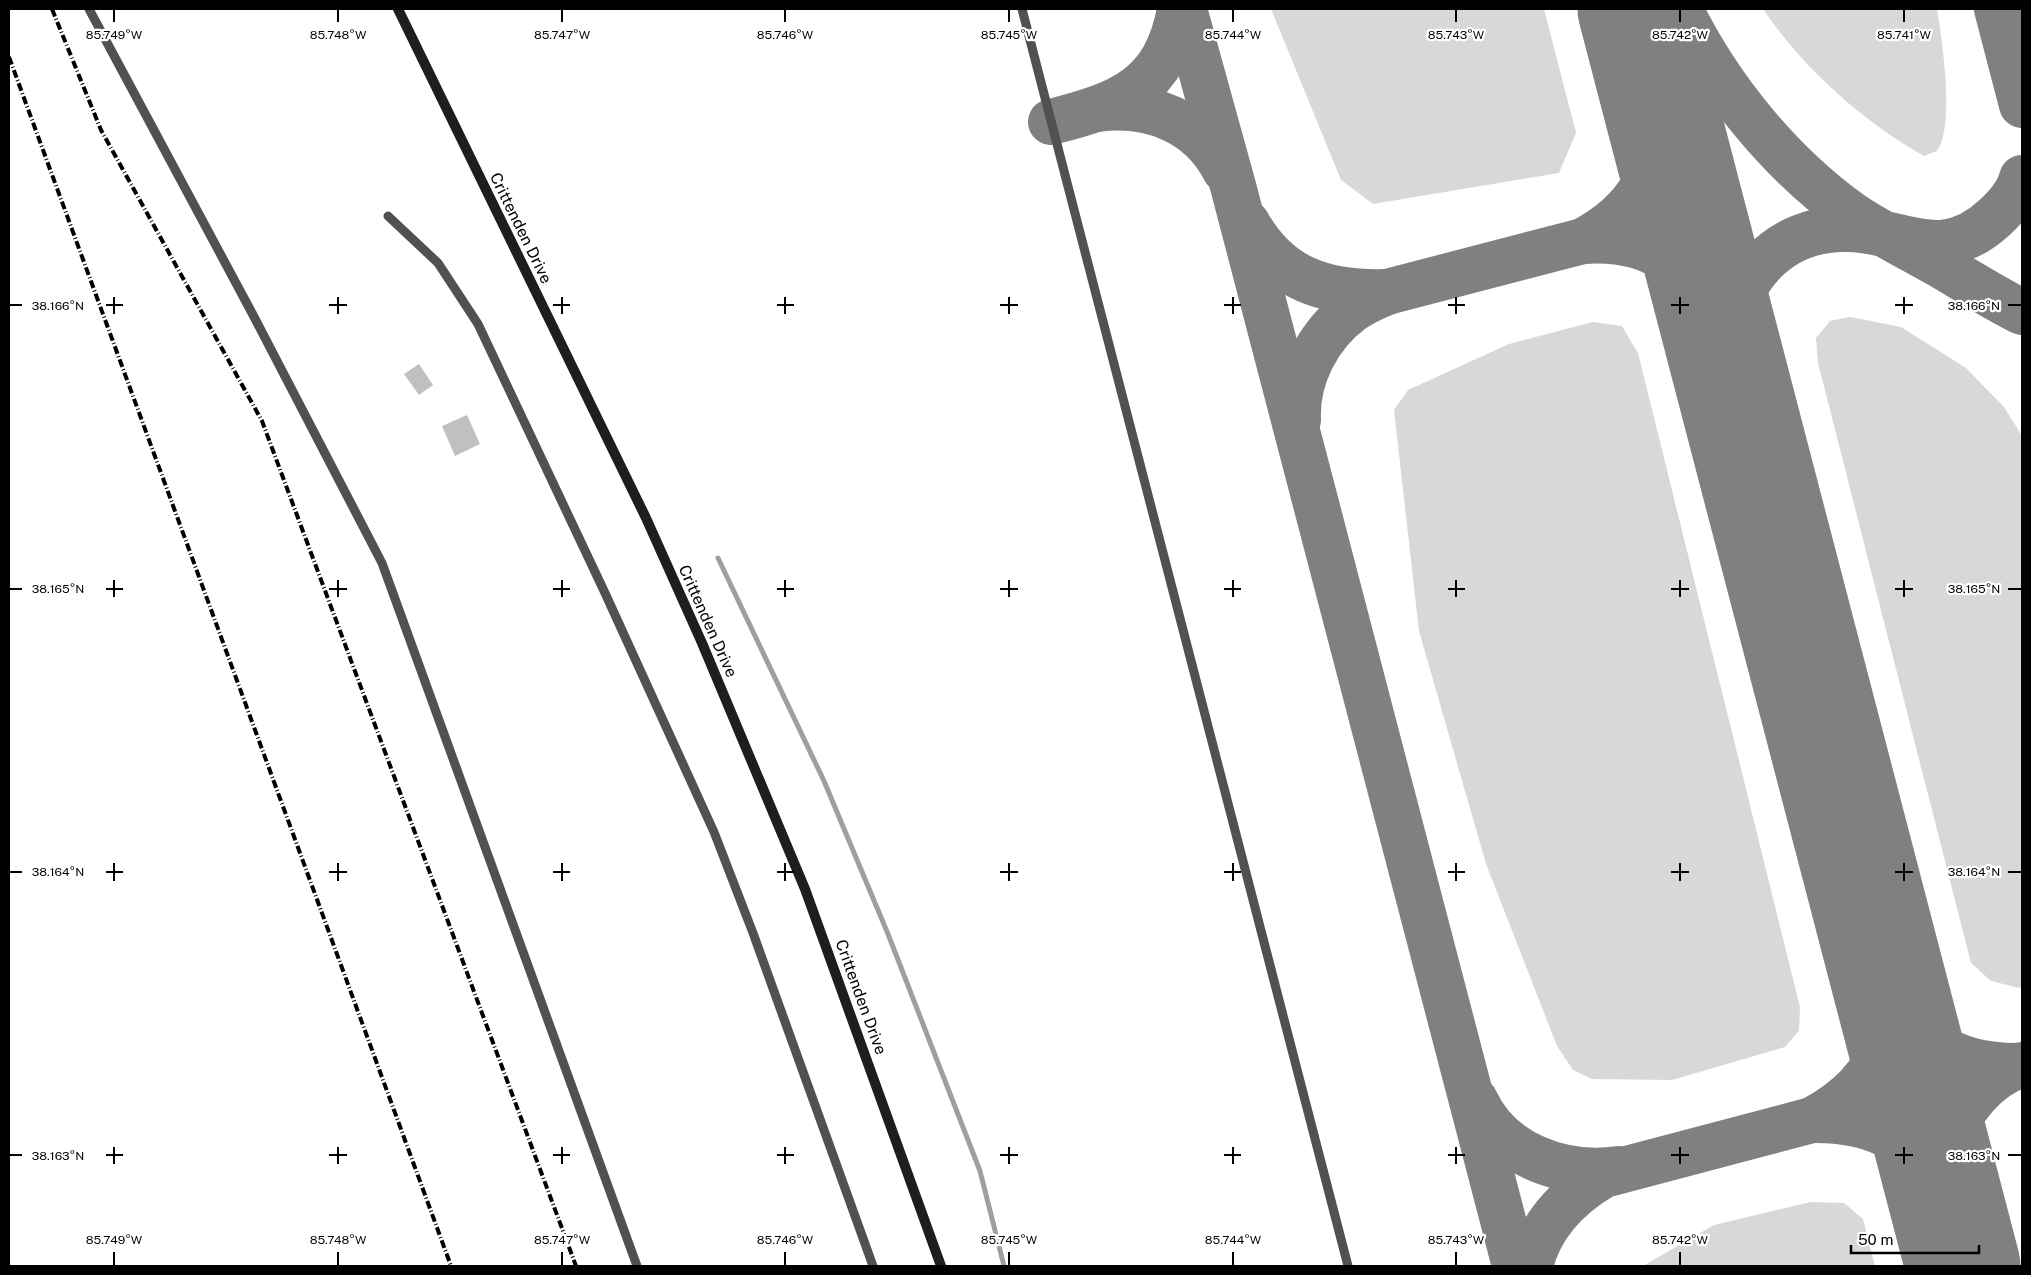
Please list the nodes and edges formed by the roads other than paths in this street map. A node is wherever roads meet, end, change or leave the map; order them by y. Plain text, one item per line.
1 (89, 9) edge
2 (398, 9) edge
3 (1022, 9) edge
4 (388, 216) dead end
5 (637, 1266) edge
6 (873, 1266) edge
7 (941, 1266) edge
8 (1348, 1266) edge

1 - 5 lane
2 - 7 street, Crittenden Drive
3 - 8 lane
4 - 6 lane

